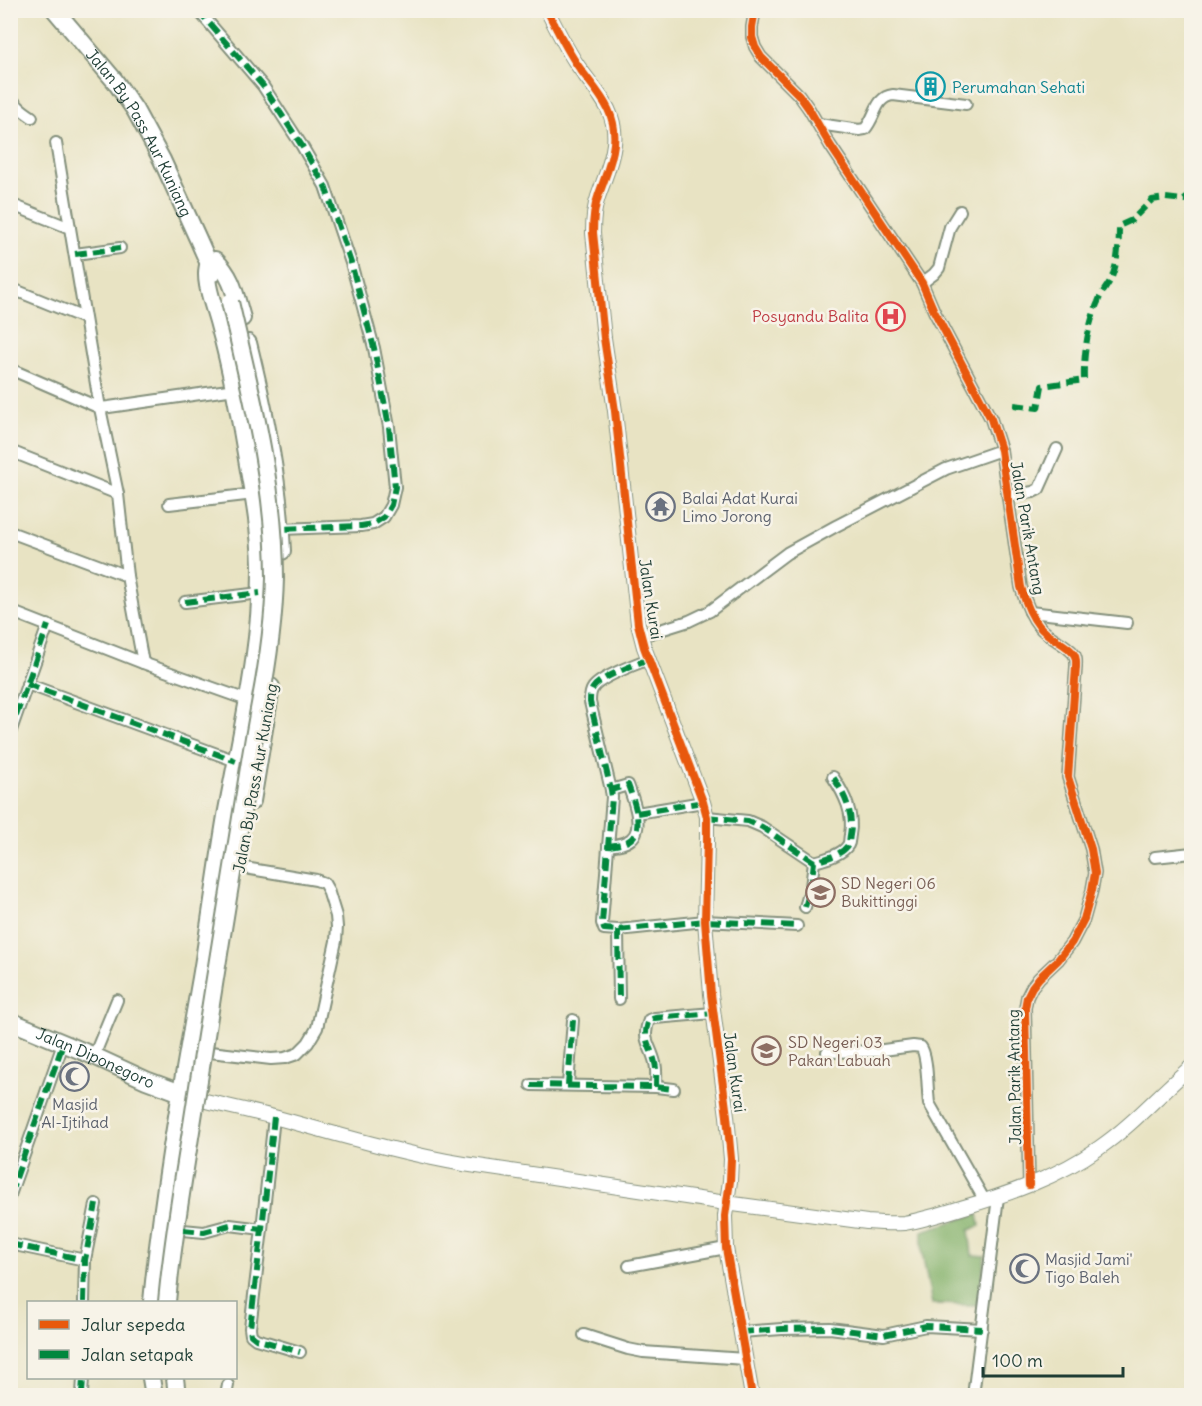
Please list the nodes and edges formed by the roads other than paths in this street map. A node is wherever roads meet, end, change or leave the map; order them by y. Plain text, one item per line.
1 (55, 10) edge
2 (70, 10) edge
3 (198, 10) edge
4 (547, 10) edge
5 (755, 10) edge
6 (124, 84) junction
7 (10, 96) edge
8 (966, 104) dead end
9 (32, 117) dead end
10 (819, 124) junction
11 (56, 143) dead end
12 (10, 204) edge
13 (960, 211) dead end
14 (70, 228) junction
15 (120, 248) dead end
16 (75, 254) junction
17 (212, 262) junction
18 (922, 283) junction
19 (10, 288) edge
20 (226, 304) junction
21 (84, 318) junction
22 (10, 369) edge
23 (234, 389) junction
24 (100, 408) junction
25 (1057, 449) dead end
26 (1001, 450) junction
27 (10, 451) edge
28 (117, 494) junction
29 (254, 494) junction
30 (1008, 496) junction
31 (169, 504) dead end
32 (281, 529) junction
33 (10, 531) edge
34 (127, 576) junction
35 (260, 593) junction
36 (185, 602) dead end
37 (10, 611) edge
38 (1030, 612) junction
39 (1127, 623) dead end
40 (48, 625) junction
41 (641, 636) junction
42 (649, 659) junction
43 (143, 663) junction
44 (27, 684) junction
45 (247, 700) junction
46 (10, 733) edge
47 (236, 761) junction
48 (834, 777) dead end
49 (611, 790) junction
50 (703, 802) junction
51 (637, 813) junction
52 (706, 817) junction
53 (608, 846) junction
54 (1191, 853) edge
55 (1155, 857) dead end
56 (814, 862) junction
57 (240, 867) junction
58 (805, 906) dead end
59 (705, 921) junction
60 (797, 926) dead end
61 (618, 930) junction
62 (203, 965) junction
63 (223, 969) junction
64 (619, 999) dead end
65 (117, 1000) dead end
66 (713, 1012) junction
67 (573, 1020) dead end
68 (10, 1021) edge
69 (63, 1044) junction
70 (210, 1052) junction
71 (827, 1052) dead end
72 (94, 1056) junction
73 (1191, 1066) edge
74 (531, 1085) dead end
75 (568, 1085) junction
76 (656, 1087) junction
77 (674, 1089) dead end
78 (181, 1093) junction
79 (202, 1100) junction
80 (274, 1117) junction
81 (13, 1183) edge
82 (1029, 1185) junction
83 (10, 1195) edge
84 (991, 1199) junction
85 (726, 1203) junction
86 (96, 1204) dead end
87 (262, 1229) junction
88 (183, 1230) junction
89 (10, 1244) edge
90 (726, 1248) junction
91 (85, 1260) junction
92 (629, 1266) dead end
93 (84, 1301) edge
94 (152, 1301) edge
95 (159, 1301) edge
96 (167, 1301) edge
97 (175, 1301) edge
98 (982, 1329) junction
99 (741, 1332) junction
100 (584, 1335) dead end
101 (300, 1353) dead end
102 (746, 1359) junction
103 (83, 1379) edge
104 (152, 1379) edge
105 (160, 1379) edge
106 (166, 1379) edge
107 (175, 1379) edge
108 (82, 1394) edge
109 (154, 1395) edge
110 (162, 1395) edge
111 (169, 1395) edge
112 (177, 1395) edge
113 (752, 1395) edge
114 (973, 1395) edge
115 (1007, 1395) edge
116 (1017, 1395) edge

1 - 6 highway, Jalan By Pass Aur Kuniang
2 - 6 highway, Jalan By Pass Aur Kuniang
3 - 32 street
4 - 41 street, Jalan Kurai
5 - 10 street, Jalan Parik Antang
6 - 17 highway, Jalan By Pass Aur Kuniang
7 - 9 street
8 - 10 street
10 - 18 street, Jalan Parik Antang
11 - 14 street
12 - 14 street
13 - 18 street
14 - 16 street
15 - 16 street
16 - 21 street
17 - 20 highway, Jalan By Pass Aur Kuniang
17 - 23 highway, Jalan By Pass Aur Kuniang
17 - 32 highway, Jalan By Pass Aur Kuniang
18 - 26 street, Jalan Parik Antang
19 - 21 street
20 - 95 highway, Jalan By Pass Aur Kuniang
20 - 96 highway, Jalan By Pass Aur Kuniang, bridge
21 - 24 street
22 - 24 street
23 - 24 street
23 - 29 highway, Jalan By Pass Aur Kuniang
24 - 28 street
25 - 30 street
26 - 30 street, Jalan Parik Antang
26 - 41 street
27 - 28 street
28 - 34 street
29 - 31 street
29 - 35 highway, Jalan By Pass Aur Kuniang
30 - 38 street, Jalan Parik Antang
32 - 57 highway, Jalan By Pass Aur Kuniang
33 - 34 street
34 - 43 street
35 - 36 street
35 - 45 highway, Jalan By Pass Aur Kuniang
37 - 40 street
38 - 39 street
38 - 82 street, Jalan Parik Antang
40 - 43 street
40 - 44 street
41 - 42 street, Jalan Kurai
42 - 49 street
42 - 50 street, Jalan Kurai
43 - 45 street
44 - 46 street
44 - 47 street
45 - 47 highway, Jalan By Pass Aur Kuniang
47 - 62 highway, Jalan By Pass Aur Kuniang
48 - 56 street
49 - 51 street
49 - 53 street
50 - 51 street
50 - 52 street, Jalan Kurai
51 - 53 street
52 - 56 street
52 - 59 street, Jalan Kurai
53 - 61 street
54 - 55 street
56 - 58 street
57 - 63 highway, Jalan By Pass Aur Kuniang
57 - 70 street
59 - 60 street
59 - 61 street
59 - 66 street, Jalan Kurai
61 - 64 street
62 - 63 highway
62 - 78 highway, Jalan By Pass Aur Kuniang
63 - 70 highway, Jalan By Pass Aur Kuniang
65 - 72 street
66 - 76 street
66 - 85 street, Jalan Kurai
67 - 75 street
68 - 69 highway, Jalan Diponegoro
69 - 72 highway, Jalan Diponegoro
69 - 81 street
70 - 79 highway, Jalan By Pass Aur Kuniang
71 - 84 street
72 - 78 highway, Jalan Diponegoro
73 - 82 street
74 - 75 street
75 - 76 street
76 - 77 street
78 - 94 highway, Jalan By Pass Aur Kuniang
79 - 80 street
79 - 88 highway, Jalan By Pass Aur Kuniang
80 - 85 street
80 - 87 street
81 - 83 street
82 - 84 street
84 - 85 street
84 - 98 street
85 - 90 street, Jalan Kurai
86 - 91 street
87 - 88 street
87 - 101 street
88 - 97 highway, Jalan By Pass Aur Kuniang
89 - 91 street
90 - 92 street
90 - 99 street, Jalan Kurai
91 - 93 street
98 - 99 street
98 - 114 street
99 - 102 street, Jalan Kurai
100 - 102 street
102 - 113 street, Jalan Kurai
103 - 108 street
104 - 109 highway
105 - 110 highway
106 - 111 highway
107 - 112 highway
115 - 116 street

